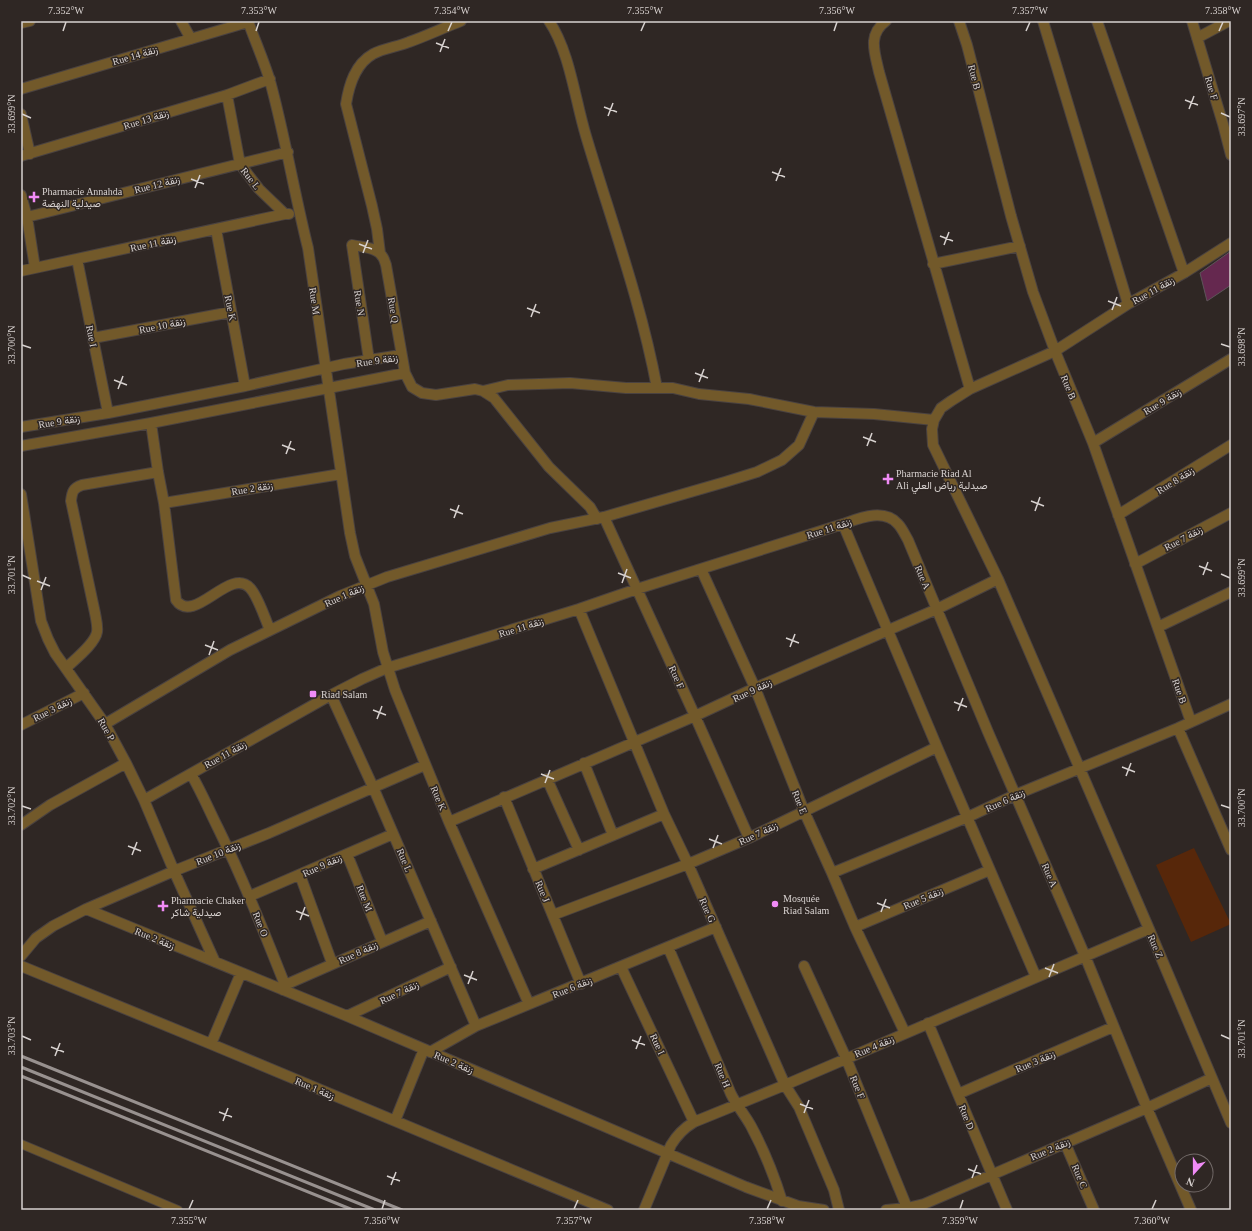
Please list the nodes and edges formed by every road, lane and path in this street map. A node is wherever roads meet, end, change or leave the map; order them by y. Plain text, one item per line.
1 (30, 21) edge
2 (182, 21) edge
3 (461, 21) edge
4 (549, 21) edge
5 (886, 21) edge
6 (959, 21) edge
7 (1043, 21) edge
8 (1097, 21) edge
9 (1192, 21) edge
10 (1229, 21) edge
11 (248, 22) edge
12 (21, 23) edge
13 (1197, 38) junction
14 (191, 39) junction
15 (270, 79) junction
16 (21, 89) edge
17 (227, 95) junction
18 (21, 114) edge
19 (1227, 121) edge
20 (288, 152) junction
21 (25, 155) edge
22 (1231, 155) edge
23 (240, 164) junction
24 (21, 196) edge
25 (285, 214) junction
26 (299, 214) junction
27 (27, 217) junction
28 (216, 229) junction
29 (1231, 243) edge
30 (1020, 246) junction
31 (380, 253) junction
32 (77, 259) junction
33 (934, 264) junction
34 (35, 268) junction
35 (21, 271) edge
36 (1184, 273) junction
37 (1128, 304) junction
38 (231, 312) junction
39 (93, 338) junction
40 (1055, 351) junction
41 (401, 355) junction
42 (369, 360) junction
43 (1231, 360) edge
44 (325, 369) junction
45 (405, 373) junction
46 (245, 386) junction
47 (328, 388) junction
48 (657, 388) junction
49 (970, 389) junction
50 (482, 391) junction
51 (814, 412) junction
52 (108, 413) junction
53 (934, 420) junction
54 (152, 423) junction
55 (21, 427) edge
56 (1093, 443) junction
57 (1231, 445) edge
58 (21, 446) edge
59 (158, 472) junction
60 (341, 474) junction
61 (21, 494) edge
62 (164, 503) junction
63 (1231, 513) edge
64 (1118, 516) junction
65 (601, 518) junction
66 (843, 524) junction
67 (908, 540) joint
68 (25, 545) edge
69 (1135, 564) junction
70 (701, 569) junction
71 (998, 579) junction
72 (366, 585) junction
73 (637, 589) junction
74 (1231, 592) edge
75 (579, 609) junction
76 (937, 609) junction
77 (1158, 627) junction
78 (270, 630) junction
79 (888, 630) junction
80 (66, 668) junction
81 (387, 668) junction
82 (755, 688) junction
83 (84, 693) junction
84 (331, 695) junction
85 (1231, 704) edge
86 (695, 716) junction
87 (1191, 722) junction
88 (105, 724) junction
89 (21, 725) edge
90 (1178, 728) junction
91 (634, 742) junction
92 (936, 747) junction
93 (126, 763) junction
94 (584, 763) junction
95 (425, 765) junction
96 (1080, 769) junction
97 (190, 774) junction
98 (547, 779) junction
99 (373, 787) junction
100 (1015, 795) junction
101 (504, 797) junction
102 (144, 800) junction
103 (804, 811) junction
104 (664, 814) junction
105 (968, 817) junction
106 (449, 822) junction
107 (21, 825) edge
108 (394, 834) junction
109 (613, 835) junction
110 (749, 838) junction
111 (228, 848) junction
112 (579, 850) junction
113 (1231, 850) edge
114 (347, 854) junction
115 (688, 864) junction
116 (534, 869) junction
117 (990, 870) junction
118 (174, 871) junction
119 (832, 873) junction
120 (300, 875) junction
121 (250, 896) junction
122 (86, 909) junction
123 (553, 915) junction
124 (431, 921) junction
125 (716, 927) junction
126 (855, 927) junction
127 (1149, 929) junction
128 (382, 941) junction
129 (668, 947) junction
130 (21, 956) edge
131 (1085, 956) junction
132 (215, 962) junction
133 (332, 963) junction
134 (21, 966) edge
135 (804, 966) dead end
136 (451, 967) junction
137 (621, 967) junction
138 (241, 973) junction
139 (1036, 977) junction
140 (581, 984) junction
141 (284, 987) junction
142 (529, 1004) junction
143 (347, 1016) junction
144 (928, 1023) junction
145 (476, 1026) junction
146 (1113, 1027) junction
147 (905, 1033) junction
148 (211, 1044) junction
149 (427, 1051) junction
150 (846, 1058) junction
151 (1212, 1078) junction
152 (785, 1085) junction
153 (958, 1094) junction
154 (736, 1104) junction
155 (1147, 1108) junction
156 (395, 1121) junction
157 (694, 1122) junction
158 (1231, 1123) edge
159 (1065, 1143) junction
160 (21, 1144) edge
161 (667, 1153) junction
162 (991, 1175) junction
163 (782, 1201) junction
164 (908, 1209) edge
165 (178, 1210) edge
166 (608, 1210) edge
167 (644, 1210) edge
168 (824, 1210) edge
169 (838, 1210) edge
170 (886, 1210) edge
171 (1007, 1210) edge
172 (1094, 1210) edge
173 (1191, 1210) edge

1 - 12 street
2 - 14 street
3 - 31 street
4 - 48 street
5 - 33 street
6 - 30 street, Rue B
7 - 37 street
8 - 36 street
9 - 13 street, Rue F
10 - 13 street
11 - 14 street, Rue 14 زنقة
11 - 15 street, Rue M
13 - 19 street, Rue F
14 - 16 street, Rue 14 زنقة
15 - 17 street, Rue 13 زنقة
15 - 20 street, Rue M
17 - 21 street, Rue 13 زنقة
17 - 23 street, Rue L
18 - 21 street
19 - 22 street, Rue F
20 - 23 street, Rue 12 زنقة
20 - 26 street, Rue M
23 - 25 street, Rue L
23 - 27 street, Rue 12 زنقة
24 - 27 street
25 - 26 street
25 - 28 street, Rue 11 زنقة
26 - 44 street, Rue M
27 - 34 street
28 - 32 street, Rue 11 زنقة
28 - 38 street, Rue K
29 - 36 street, Rue 11 زنقة
30 - 33 street
30 - 40 street, Rue B
31 - 41 street, Rue Q
31 - 42 street, Rue N
32 - 34 street, Rue 11 زنقة
32 - 39 street, Rue I
33 - 49 street
34 - 35 street, Rue 11 زنقة
36 - 37 street, Rue 11 زنقة
37 - 40 street, Rue 11 زنقة
38 - 39 street, Rue 10 زنقة
38 - 46 street, Rue K
39 - 52 street, Rue I
40 - 49 street, Rue 11 زنقة
40 - 56 street, Rue B
41 - 42 street, Rue 9 زنقة
41 - 45 street, Rue 9 زنقة
42 - 44 street, Rue 9 زنقة
43 - 56 street, Rue 9 زنقة
44 - 46 street, Rue 9 زنقة
44 - 47 street, Rue M
45 - 47 street, Rue 9 زنقة
45 - 50 street
46 - 52 street, Rue 9 زنقة
47 - 54 street, Rue 9 زنقة
47 - 60 street, Rue M
48 - 50 street
48 - 51 street
49 - 53 street, Rue 11 زنقة
50 - 65 street, Rue F
51 - 53 street
51 - 65 street, Rue 1 زنقة
52 - 55 street, Rue 9 زنقة
53 - 71 street
54 - 58 street, Rue 9 زنقة
54 - 59 street
56 - 64 street, Rue B
57 - 64 street, Rue 8 زنقة
59 - 62 street
59 - 80 street
60 - 62 street, Rue 2 زنقة
60 - 72 street, Rue M
61 - 68 street, Rue P
62 - 78 street
63 - 69 street, Rue 7 زنقة
64 - 69 street, Rue B
65 - 72 street, Rue 1 زنقة
65 - 73 street, Rue F
66 - 67 street, Rue 11 زنقة
66 - 70 street, Rue 11 زنقة
66 - 79 street
67 - 76 street, Rue A
68 - 80 street, Rue P
69 - 77 street, Rue B
70 - 73 street, Rue 11 زنقة
70 - 82 street, Rue E
71 - 76 street, Rue 9 زنقة
71 - 96 street
72 - 78 street, Rue 1 زنقة
72 - 81 street, Rue K
73 - 75 street, Rue 11 زنقة
73 - 86 street, Rue F
74 - 77 street
75 - 81 street, Rue 11 زنقة
75 - 91 street, Rue G
76 - 79 street, Rue 9 زنقة
76 - 100 street, Rue A
77 - 87 street, Rue B
78 - 88 street, Rue 1 زنقة
79 - 82 street, Rue 9 زنقة
79 - 92 street
80 - 83 street, Rue P
81 - 84 street, Rue 11 زنقة
81 - 95 street, Rue K
82 - 86 street, Rue 9 زنقة
82 - 103 street, Rue E
83 - 88 street, Rue P
83 - 89 street, Rue 3 زنقة
84 - 97 street, Rue 11 زنقة
84 - 99 street, Rue L
85 - 87 street
86 - 91 street, Rue 9 زنقة
86 - 110 street, Rue F
87 - 90 street
88 - 93 street, Rue P
90 - 96 street, Rue 6 زنقة
90 - 113 street
91 - 94 street, Rue 9 زنقة
91 - 104 street, Rue G
92 - 103 street, Rue 7 زنقة
92 - 105 street
93 - 102 street, Rue P
93 - 107 street
94 - 98 street, Rue 9 زنقة
94 - 109 street
95 - 99 street, Rue 10 زنقة
95 - 106 street, Rue K
96 - 100 street, Rue 6 زنقة
96 - 127 street, Rue Z
97 - 102 street, Rue 11 زنقة
97 - 111 street, Rue O
98 - 101 street, Rue 9 زنقة
98 - 112 street
99 - 108 street, Rue L
99 - 111 street, Rue 10 زنقة
100 - 105 street, Rue 6 زنقة
100 - 131 street, Rue A
101 - 106 street, Rue 9 زنقة
101 - 116 street, Rue J
102 - 118 street, Rue P
103 - 110 street, Rue 7 زنقة
103 - 119 street, Rue E
104 - 109 street
104 - 115 street, Rue G
105 - 117 street
105 - 119 street, Rue 6 زنقة
106 - 142 street, Rue K
108 - 114 street, Rue 9 زنقة
108 - 124 street, Rue L
109 - 112 street
110 - 115 street, Rue 7 زنقة
111 - 118 street, Rue 10 زنقة
111 - 121 street, Rue O
112 - 116 street
114 - 120 street, Rue 9 زنقة
114 - 128 street, Rue M
115 - 123 street, Rue 7 زنقة
115 - 125 street, Rue G
116 - 123 street, Rue J
117 - 126 street, Rue 5 زنقة
117 - 139 street
118 - 122 street, Rue 10 زنقة
118 - 132 street, Rue P
119 - 126 street, Rue E
120 - 121 street, Rue 9 زنقة
120 - 133 street
121 - 141 street, Rue O
122 - 130 street, Rue 10 زنقة
122 - 132 street, Rue 2 زنقة
123 - 140 street, Rue J
124 - 128 street, Rue 8 زنقة
124 - 136 street, Rue L
125 - 129 street, Rue 6 زنقة
125 - 152 street, Rue G
126 - 147 street, Rue E
127 - 131 street, Rue 4 زنقة
127 - 151 street, Rue Z
128 - 133 street, Rue 8 زنقة
129 - 137 street, Rue 6 زنقة
129 - 154 street, Rue H
131 - 139 street, Rue 4 زنقة
131 - 146 street, Rue A
132 - 138 street, Rue 2 زنقة
133 - 141 street, Rue 8 زنقة
134 - 148 street, Rue 1 زنقة
135 - 150 street, Rue F
136 - 143 street, Rue 7 زنقة
136 - 145 street, Rue L
137 - 140 street, Rue 6 زنقة
137 - 157 street, Rue I
138 - 141 street, Rue 2 زنقة
138 - 148 street
139 - 144 street, Rue 4 زنقة
140 - 142 street, Rue 6 زنقة
141 - 143 street, Rue 2 زنقة
142 - 145 street, Rue 6 زنقة
143 - 149 street, Rue 2 زنقة
144 - 147 street, Rue 4 زنقة
144 - 153 street, Rue D
145 - 149 street, Rue 6 زنقة
146 - 153 street, Rue 3 زنقة
146 - 155 street, Rue A
147 - 150 street, Rue 4 زنقة
148 - 156 street, Rue 1 زنقة
149 - 156 street
149 - 161 street, Rue 2 زنقة
150 - 152 street, Rue 4 زنقة
150 - 164 street, Rue F
151 - 155 street, Rue 2 زنقة
151 - 158 street, Rue Z
152 - 154 street, Rue 4 زنقة
152 - 169 street, Rue G
153 - 162 street, Rue D
154 - 157 street, Rue 4 زنقة
154 - 163 street, Rue H
155 - 159 street, Rue 2 زنقة
155 - 173 street, Rue A
156 - 166 street, Rue 1 زنقة
157 - 161 street, Rue 4 زنقة
159 - 162 street, Rue 2 زنقة
159 - 172 street, Rue C
160 - 165 lane
161 - 163 street, Rue 2 زنقة
161 - 167 street, Rue 4 زنقة
162 - 164 street, Rue 2 زنقة
162 - 171 street, Rue D
163 - 168 street, Rue 2 زنقة
164 - 170 street, Rue 2 زنقة

